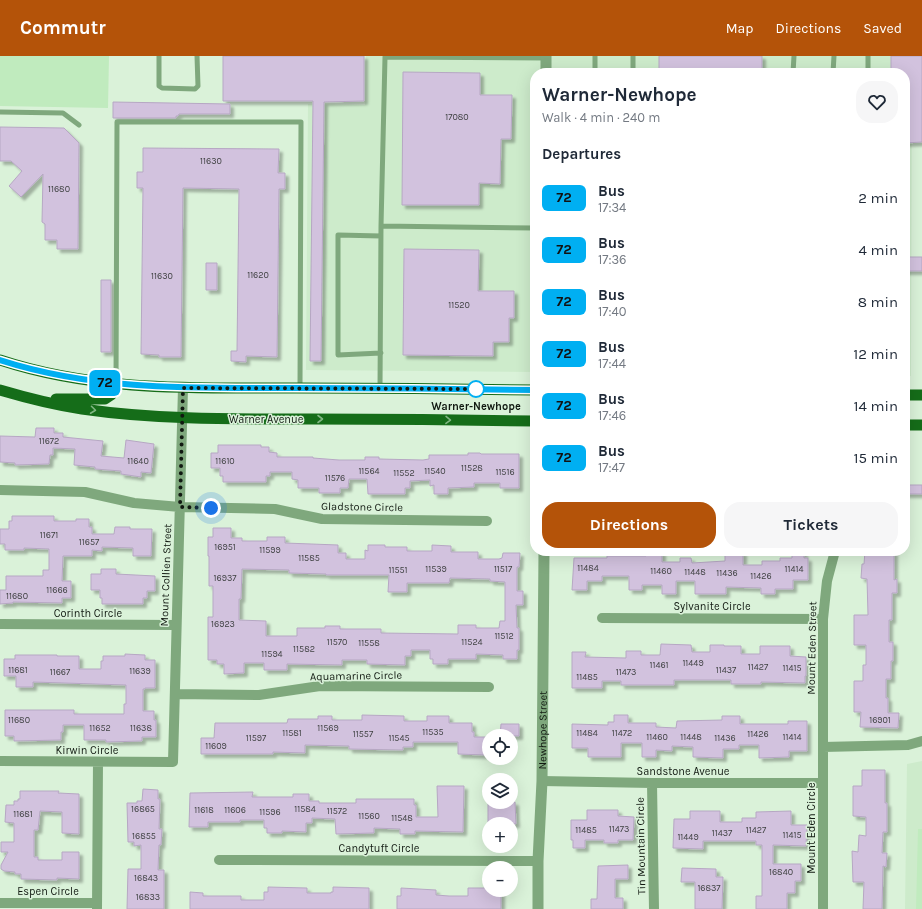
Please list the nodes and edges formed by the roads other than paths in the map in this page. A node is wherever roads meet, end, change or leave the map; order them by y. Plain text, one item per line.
1 (159, 56) edge
2 (197, 56) edge
3 (595, 56) edge
4 (633, 56) edge
5 (794, 56) edge
6 (834, 56) edge
7 (868, 56) edge
8 (546, 57) edge
9 (546, 68) edge
10 (595, 68) edge
11 (633, 68) edge
12 (793, 68) edge
13 (833, 68) edge
14 (868, 68) edge
15 (0, 112) edge
16 (79, 125) dead end
17 (381, 226) junction
18 (530, 228) edge
19 (381, 236) junction
20 (381, 353) junction
21 (0, 360) edge
22 (116, 385) junction
23 (183, 388) junction
24 (300, 388) junction
25 (380, 389) junction
26 (0, 390) edge
27 (530, 390) edge
28 (910, 395) edge
29 (922, 395) edge
30 (31, 399) junction
31 (182, 418) junction
32 (530, 421) edge
33 (910, 425) edge
34 (922, 425) edge
35 (0, 490) edge
36 (180, 507) junction
37 (487, 521) dead end
38 (544, 556) edge
39 (834, 556) edge
40 (602, 618) dead end
41 (823, 619) junction
42 (0, 624) edge
43 (176, 625) junction
44 (489, 687) dead end
45 (175, 694) junction
46 (922, 741) edge
47 (823, 747) junction
48 (0, 761) edge
49 (98, 762) junction
50 (173, 762) joint
51 (542, 781) junction
52 (652, 783) junction
53 (823, 783) junction
54 (219, 860) dead end
55 (538, 861) junction
56 (0, 903) edge
57 (97, 906) edge
58 (538, 909) edge
59 (654, 909) edge
60 (823, 909) edge

1 - 2 lane
3 - 10 lane
4 - 11 lane
5 - 12 lane
6 - 13 lane
7 - 14 lane
8 - 9 street
8 - 17 lane
15 - 16 lane
17 - 18 lane
17 - 19 lane
19 - 20 lane
19 - 20 lane
20 - 25 lane
21 - 22 main road
22 - 23 main road
22 - 24 lane
22 - 30 main road
23 - 24 main road
23 - 31 street, Mount Collien Street
24 - 25 main road
25 - 27 main road
26 - 30 main road, Warner Avenue
28 - 29 main road
30 -> 31 main road, Warner Avenue
31 -> 32 main road, Warner Avenue
31 - 36 street, Mount Collien Street
33 - 34 main road
35 - 36 street, Gladstone Circle
36 - 37 street, Gladstone Circle
36 - 43 street, Mount Collien Street
38 - 51 street, Newhope Street
39 - 41 street, Mount Eden Street
40 - 41 street, Sylvanite Circle
41 - 47 street, Mount Eden Street
42 - 43 street, Corinth Circle
43 - 45 street, Mount Collien Street
44 - 45 street, Aquamarine Circle
45 - 50 street, Mount Collien Street
46 - 47 street
47 - 53 street, Mount Eden Circle
48 - 49 street, Kirwin Circle
49 - 50 street, Kirwin Circle
49 - 57 street
51 - 52 street, Sandstone Avenue
51 - 55 street, Newhope Street
52 - 53 street, Sandstone Avenue
52 - 59 street, Tin Mountain Circle
53 - 60 street, Mount Eden Circle
54 - 55 street, Candytuft Circle
55 - 58 street, Newhope Street
56 - 57 street, Espen Circle

